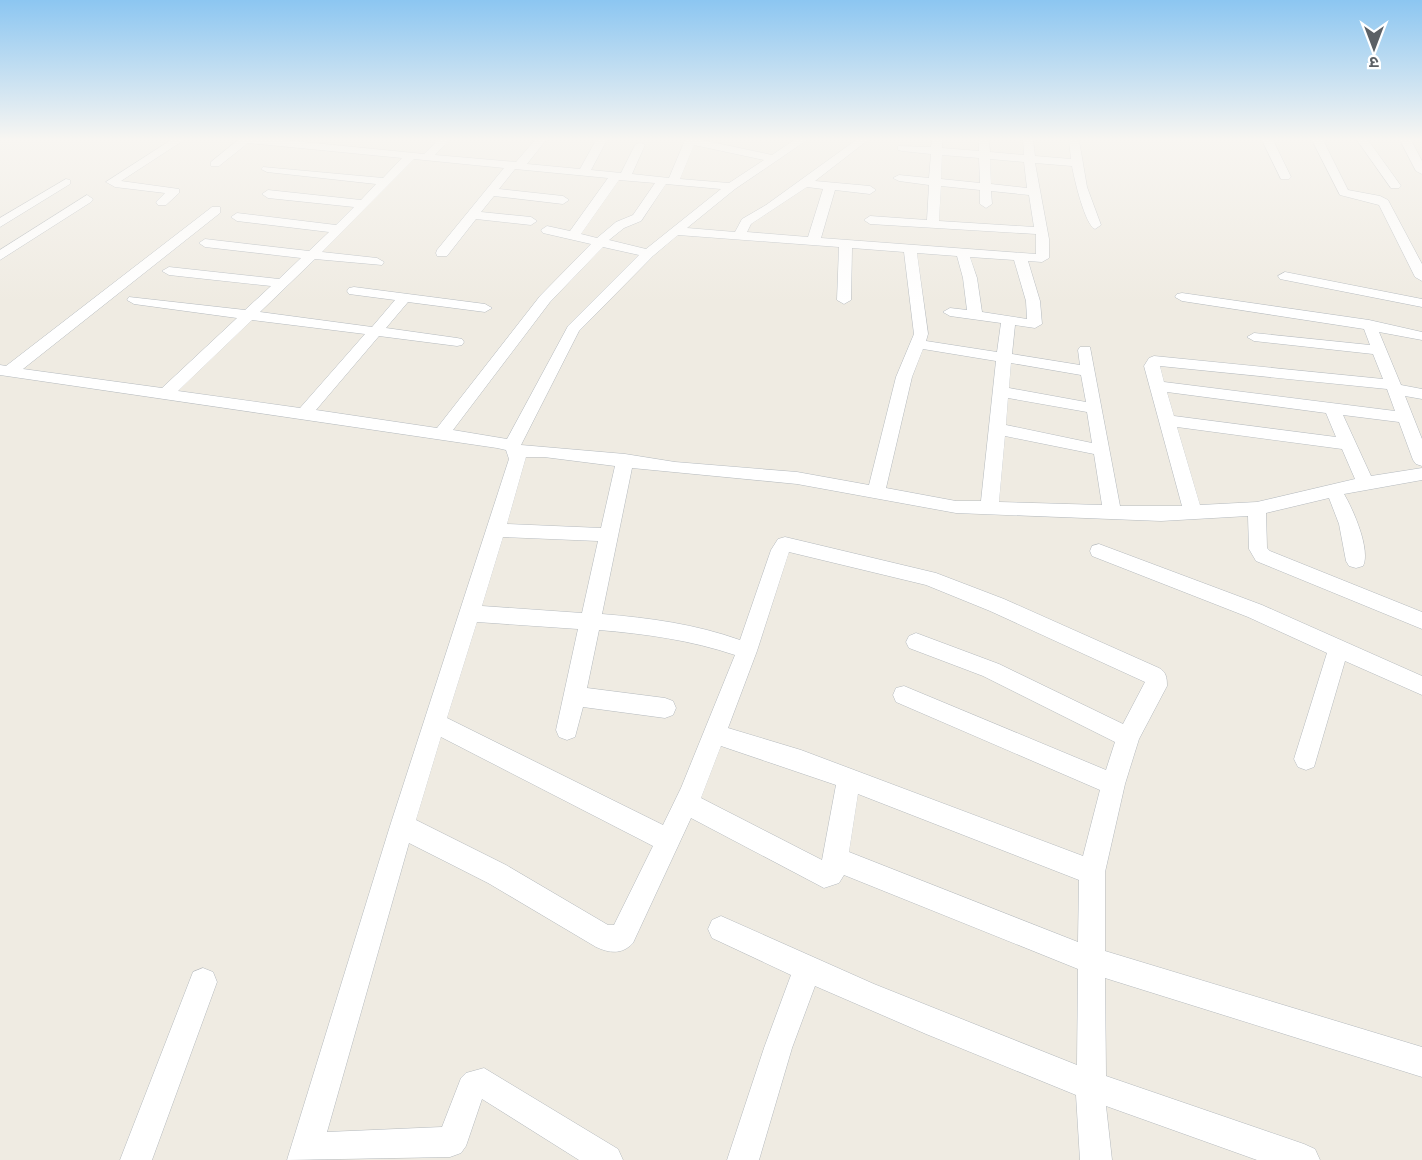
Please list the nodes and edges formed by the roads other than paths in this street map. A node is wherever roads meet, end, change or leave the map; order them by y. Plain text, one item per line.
1 (46, 194) edge
2 (171, 194) edge
3 (269, 194) edge
4 (373, 194) edge
5 (489, 194) edge
6 (510, 194) edge
7 (606, 194) edge
8 (656, 194) edge
9 (722, 194) edge
10 (789, 194) edge
11 (828, 194) edge
12 (936, 194) edge
13 (985, 194) edge
14 (1035, 194) edge
15 (1084, 194) edge
16 (1354, 194) edge
17 (87, 200) dead end
18 (563, 200) dead end
19 (162, 202) dead end
20 (363, 204) junction
21 (986, 204) dead end
22 (216, 210) dead end
23 (472, 215) junction
24 (237, 217) dead end
25 (531, 221) dead end
26 (0, 223) edge
27 (933, 224) junction
28 (1095, 225) dead end
29 (339, 229) junction
30 (547, 230) dead end
31 (676, 231) junction
32 (1041, 231) junction
33 (740, 235) junction
34 (573, 236) junction
35 (814, 240) junction
36 (600, 242) junction
37 (846, 242) junction
38 (205, 243) dead end
39 (866, 244) junction
40 (910, 249) junction
41 (962, 251) junction
42 (442, 253) dead end
43 (648, 253) junction
44 (312, 254) junction
45 (0, 256) edge
46 (1020, 257) junction
47 (377, 262) dead end
48 (169, 271) dead end
49 (1285, 276) dead end
50 (1422, 277) edge
51 (282, 283) junction
52 (354, 291) dead end
53 (405, 297) junction
54 (1182, 297) dead end
55 (134, 300) dead end
56 (844, 300) dead end
57 (1422, 303) edge
58 (485, 308) dead end
59 (950, 312) dead end
60 (249, 315) junction
61 (975, 316) junction
62 (1008, 321) junction
63 (1369, 324) junction
64 (376, 331) junction
65 (1422, 336) edge
66 (1254, 337) dead end
67 (457, 342) dead end
68 (919, 344) junction
69 (1085, 350) dead end
70 (1379, 350) junction
71 (1004, 358) junction
72 (5, 370) edge
73 (1088, 371) junction
74 (1157, 386) junction
75 (1394, 387) junction
76 (1001, 392) junction
77 (165, 394) junction
78 (1422, 394) edge
79 (1093, 408) junction
80 (1332, 408) junction
81 (304, 414) junction
82 (1406, 418) junction
83 (1167, 420) junction
84 (998, 429) junction
85 (441, 434) junction
86 (1347, 444) junction
87 (514, 449) junction
88 (1101, 450) junction
89 (625, 460) junction
90 (1421, 473) edge
91 (1365, 483) junction
92 (1333, 490) junction
93 (876, 492) junction
94 (989, 508) junction
95 (1257, 509) junction
96 (1112, 511) junction
97 (1193, 514) junction
98 (495, 530) junction
99 (608, 535) junction
100 (1099, 551) dead end
101 (1356, 561) dead end
102 (469, 613) junction
103 (589, 621) junction
104 (1422, 621) edge
105 (916, 642) dead end
106 (1340, 647) junction
107 (747, 651) junction
108 (1422, 686) edge
109 (904, 695) dead end
110 (574, 696) junction
111 (665, 708) dead end
112 (435, 723) junction
113 (567, 730) dead end
114 (714, 734) junction
115 (1128, 737) junction
116 (1306, 759) dead end
117 (849, 779) junction
118 (1113, 783) junction
119 (686, 803) junction
120 (402, 826) junction
121 (668, 841) junction
122 (835, 859) junction
123 (1092, 872) junction
124 (720, 929) dead end
125 (1093, 961) junction
126 (807, 970) junction
127 (203, 982) dead end
128 (1422, 1062) edge
129 (1091, 1085) junction
130 (304, 1154) edge
131 (595, 1157) edge
132 (136, 1160) edge
133 (743, 1160) edge
134 (1096, 1160) edge
135 (1304, 1160) edge

1 - 26 street
2 - 19 street
3 - 20 street
4 - 20 street
5 - 23 street
6 - 18 street
7 - 34 street
8 - 36 street
9 - 31 street
10 - 33 street
11 - 35 street
12 - 27 street
13 - 21 street
14 - 32 street
15 - 28 street
16 - 50 street
17 - 45 street
20 - 29 street
22 - 72 street
23 - 25 street
23 - 42 street
24 - 29 street
27 - 32 street
27 - 39 street
29 - 44 street
30 - 34 street
31 - 33 street
31 - 43 street
32 - 46 street
33 - 35 street
34 - 36 street
35 - 37 street
36 - 43 street
36 - 85 street
37 - 39 street
37 - 56 street
38 - 44 street
39 - 40 street
40 - 41 street
40 - 68 street
41 - 46 street
41 - 61 street
43 - 87 street
44 - 47 street
44 - 51 street
46 - 62 street
48 - 51 street
49 - 57 street
51 - 60 street
52 - 53 street
53 - 58 street
53 - 64 street
54 - 63 street
55 - 60 street
59 - 61 street
60 - 64 street
60 - 77 street
61 - 62 street
62 - 71 street
63 - 65 street
63 - 70 street
64 - 67 street
64 - 81 street
66 - 70 street
68 - 71 street
68 - 93 street
69 - 73 street
70 - 75 street
71 - 73 street
71 - 76 street
72 - 77 street
73 - 79 street
74 - 75 street
74 - 80 street
74 - 83 street
75 - 78 street
75 - 82 street
76 - 79 street
76 - 84 street
77 - 81 street
79 - 88 street
80 - 82 street
80 - 86 street
81 - 85 street
82 - 90 street
83 - 86 street
83 - 97 street
84 - 88 street
84 - 94 street
85 - 87 street
86 - 91 street
87 - 89 street
87 - 98 street
88 - 96 street
89 - 93 street
89 - 99 street
90 - 91 street
91 - 92 street
92 - 95 street
92 - 101 street
93 - 94 street
94 - 96 street
95 - 97 street
95 - 104 street
96 - 97 street
98 - 99 street
98 - 102 street
99 - 103 street
100 - 106 street
102 - 103 street
102 - 112 street
103 - 107 street
103 - 110 street
105 - 115 street
106 - 108 street
106 - 116 street
107 - 114 street
107 - 115 street
109 - 118 street
110 - 111 street
110 - 113 street
112 - 120 street
112 - 121 street
114 - 117 street
114 - 119 street
115 - 118 street
117 - 122 street
117 - 123 street
118 - 123 street
119 - 121 street
119 - 122 street
120 - 121 street
120 - 130 street
122 - 125 street
123 - 125 street
124 - 126 street
125 - 128 street
125 - 129 street
126 - 129 street
126 - 133 street
127 - 132 street
129 - 134 street
129 - 135 street
130 - 131 street

